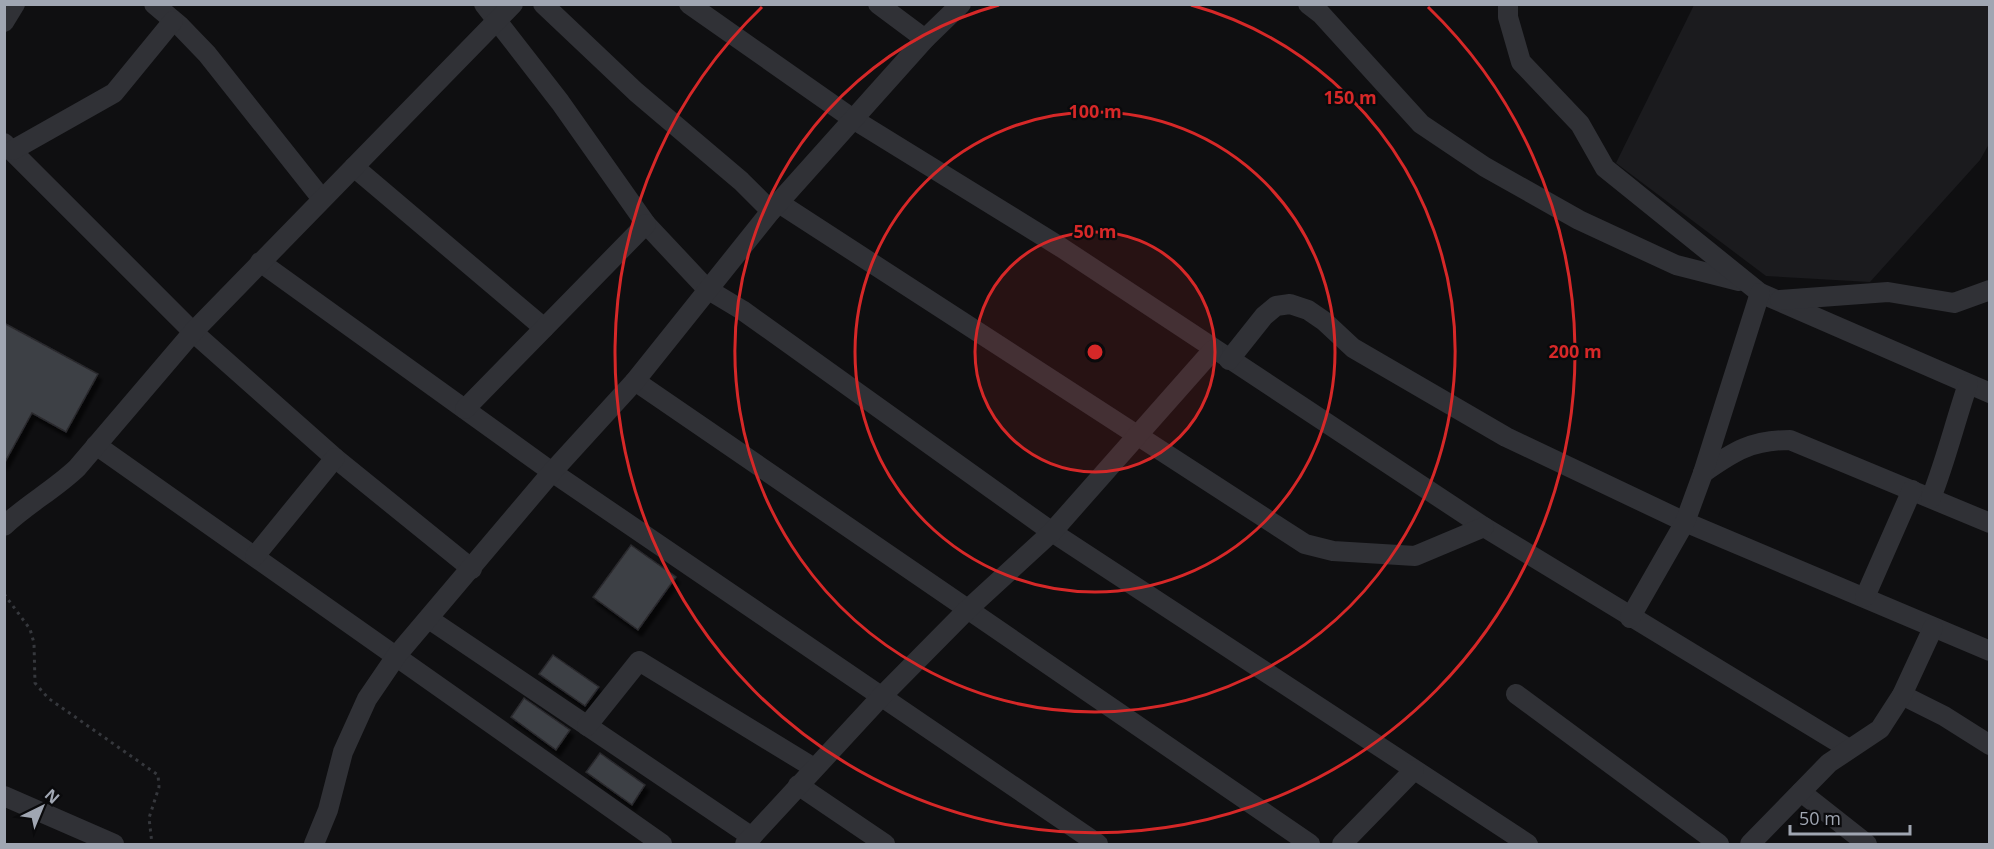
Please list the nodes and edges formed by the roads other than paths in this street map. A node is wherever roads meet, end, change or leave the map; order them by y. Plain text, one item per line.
1 (15, 4) edge
2 (154, 4) edge
3 (484, 4) edge
4 (513, 4) edge
5 (543, 4) edge
6 (689, 4) edge
7 (878, 4) edge
8 (961, 4) edge
9 (1308, 4) edge
10 (1508, 4) edge
11 (499, 20) junction
12 (173, 21) junction
13 (4, 22) edge
14 (925, 39) junction
15 (853, 119) junction
16 (9, 147) edge
17 (354, 167) junction
18 (322, 199) junction
19 (775, 207) junction
20 (646, 224) junction
21 (260, 262) junction
22 (707, 289) junction
23 (1989, 290) edge
24 (1760, 292) junction
25 (544, 328) junction
26 (193, 332) junction
27 (1221, 355) junction
28 (635, 381) junction
29 (1968, 384) junction
30 (1989, 393) edge
31 (465, 409) junction
32 (1140, 435) junction
33 (96, 445) junction
34 (335, 458) junction
35 (552, 472) junction
36 (1703, 473) junction
37 (1912, 490) junction
38 (1931, 498) junction
39 (1685, 522) junction
40 (1989, 523) edge
41 (4, 526) edge
42 (1484, 527) junction
43 (1052, 532) junction
44 (255, 556) junction
45 (472, 569) junction
46 (1865, 597) junction
47 (967, 610) junction
48 (1630, 618) junction
49 (429, 619) junction
50 (1932, 628) junction
51 (1989, 651) edge
52 (397, 655) junction
53 (1516, 694) dead end
54 (1902, 695) junction
55 (880, 698) junction
56 (587, 726) junction
57 (1989, 745) edge
58 (1849, 749) junction
59 (814, 768) junction
60 (1414, 770) junction
61 (798, 785) junction
62 (1801, 792) junction
63 (4, 796) edge
64 (748, 841) edge
65 (106, 843) edge
66 (314, 844) edge
67 (662, 844) edge
68 (885, 844) edge
69 (1098, 844) edge
70 (1310, 844) edge
71 (1342, 844) edge
72 (1528, 844) edge
73 (1719, 844) edge
74 (1750, 844) edge
75 (1868, 844) edge

1 - 13 street
2 - 12 street
3 - 11 street
4 - 11 street
5 - 19 street
6 - 15 street
7 - 14 street
8 - 14 street
9 - 24 street
10 - 24 street
11 - 17 street
11 - 20 street
12 - 16 street
12 - 18 street
14 - 15 street
15 - 19 street
15 - 27 street
16 - 26 street
17 - 18 street
17 - 25 street
18 - 21 street
19 - 22 street
19 - 32 street
20 - 22 street
20 - 25 street
21 - 26 street
21 - 31 street
22 - 28 street
22 - 43 street
23 - 24 street
24 - 29 street
24 - 36 street
25 - 31 street
26 - 33 street
26 - 34 street
27 - 32 street
27 - 39 street
27 - 42 street
28 - 35 street
28 - 47 street
29 - 30 street
29 - 38 street
31 - 35 street
32 - 42 street
32 - 43 street
33 - 41 street
33 - 44 street
34 - 44 street
34 - 45 street
35 - 45 street
35 - 55 street
36 - 37 street
36 - 39 street
37 - 38 street
37 - 46 street
38 - 40 street
39 - 46 street
39 - 48 street
42 - 48 street
43 - 47 street
43 - 60 street
44 - 52 street
45 - 49 street
46 - 50 street
47 - 55 street
47 - 70 street
48 - 58 street
49 - 52 street
49 - 56 street
50 - 51 street
50 - 54 street
52 - 66 street
52 - 67 street
53 - 73 street
54 - 57 street
54 - 58 street
55 - 59 street
55 - 69 street
56 - 59 street
56 - 64 street
58 - 62 street
59 - 61 street
60 - 71 street
60 - 72 street
61 - 64 street
61 - 68 street
62 - 74 street
62 - 75 street
63 - 65 street

